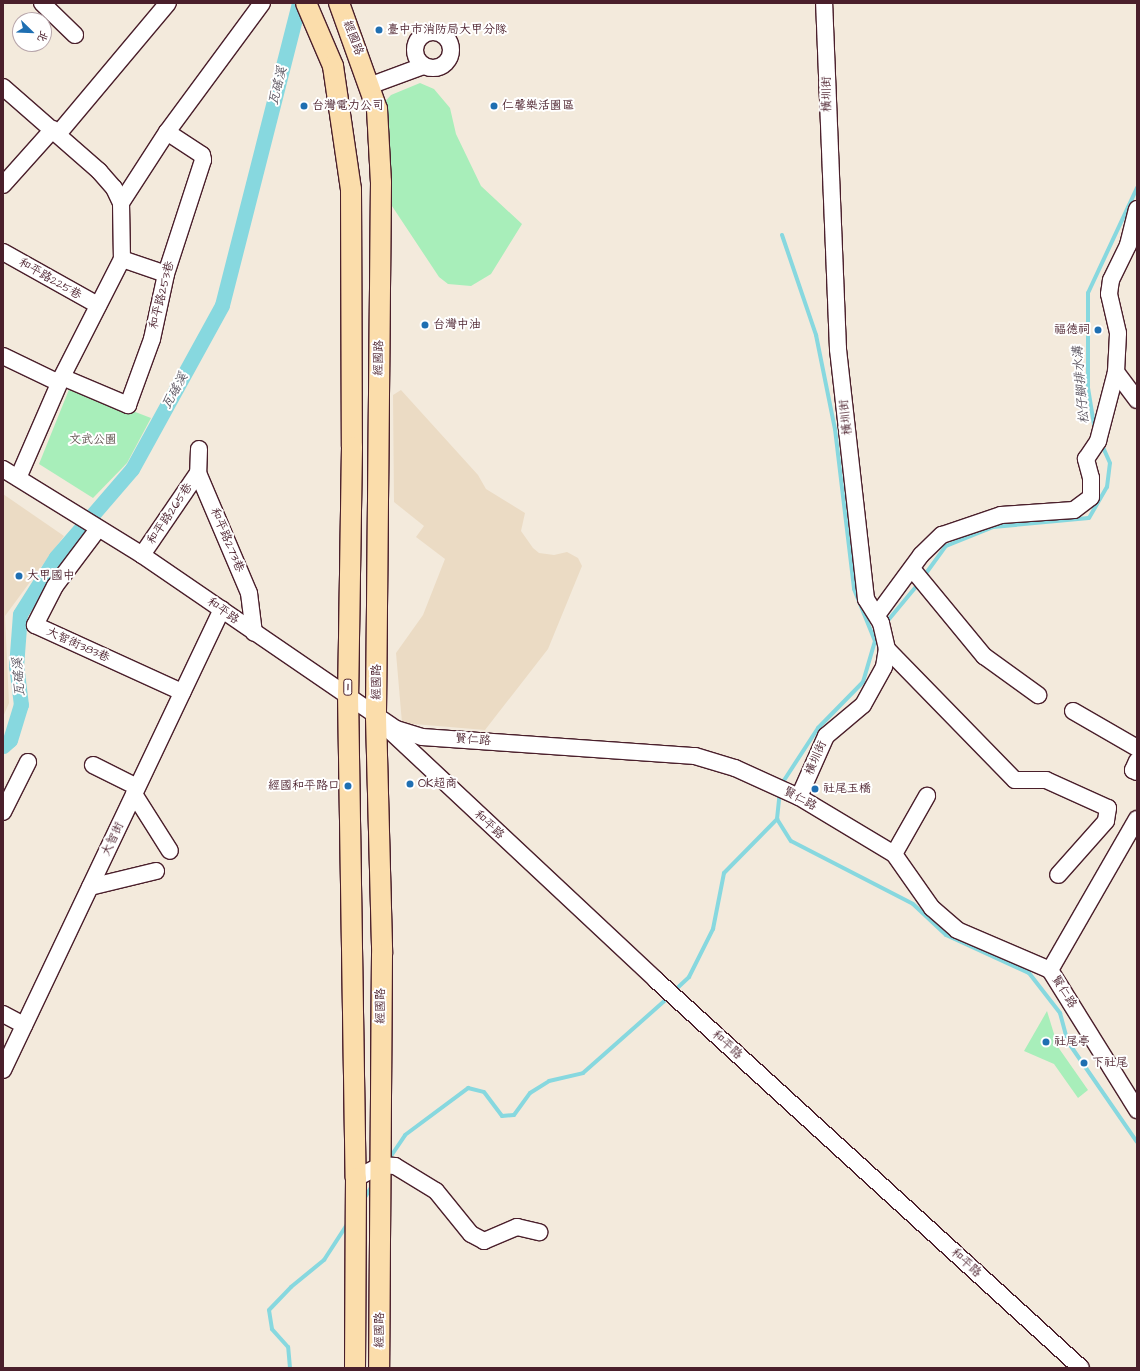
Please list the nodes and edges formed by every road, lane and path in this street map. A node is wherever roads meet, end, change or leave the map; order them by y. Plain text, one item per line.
1 (42, 3) edge
2 (168, 3) edge
3 (262, 3) edge
4 (339, 3) edge
5 (824, 3) edge
6 (308, 7) edge
7 (75, 35) dead end
8 (423, 66) dead end
9 (369, 86) junction
10 (3, 87) edge
11 (56, 131) junction
12 (167, 132) junction
13 (3, 185) edge
14 (121, 203) junction
15 (1137, 209) edge
16 (3, 252) edge
17 (122, 259) junction
18 (166, 274) junction
19 (98, 306) junction
20 (3, 356) edge
21 (1116, 372) junction
22 (61, 380) junction
23 (1137, 400) edge
24 (199, 449) dead end
25 (3, 469) edge
26 (198, 473) junction
27 (18, 478) junction
28 (98, 529) junction
29 (142, 555) junction
30 (913, 570) junction
31 (222, 609) junction
32 (879, 619) junction
33 (254, 633) junction
34 (887, 645) junction
35 (182, 692) junction
36 (348, 693) junction
37 (1038, 695) dead end
38 (1073, 711) dead end
39 (376, 717) junction
40 (1137, 748) edge
41 (1137, 761) edge
42 (28, 762) dead end
43 (93, 765) dead end
44 (1137, 772) edge
45 (136, 790) junction
46 (927, 796) dead end
47 (799, 798) junction
48 (3, 812) edge
49 (1137, 818) edge
50 (170, 851) dead end
51 (894, 854) junction
52 (156, 870) dead end
53 (1058, 875) dead end
54 (90, 887) junction
55 (1050, 970) junction
56 (3, 1014) edge
57 (24, 1025) junction
58 (3, 1070) edge
59 (1137, 1110) edge
60 (381, 1165) junction
61 (356, 1178) junction
62 (539, 1232) dead end
63 (355, 1368) edge
64 (379, 1368) edge
65 (1081, 1368) edge

1 - 7 street
2 - 11 street
3 - 12 street
4 - 9 main road, 經國路
5 - 32 street, 橫圳街
6 - 36 main road, 經國路 / 1
8 - 9 street
9 - 39 main road, 經國路
10 - 11 street
11 - 13 street
11 - 14 street
12 - 14 street
12 - 18 street, 和平路253巷
14 - 17 street
15 - 21 street
16 - 19 street, 和平路225巷
17 - 18 street
17 - 19 street
18 - 22 street, 和平路253巷
19 - 22 street
20 - 22 street, 和平路253巷
21 - 23 street
21 - 30 street
22 - 27 street
24 - 26 street, 和平路273巷
25 - 27 street
26 - 29 street, 和平路265巷
26 - 33 street, 和平路273巷
27 - 28 street, 和平路
28 - 29 street, 和平路
28 - 35 street, 大智街383巷
29 - 31 street, 和平路
30 - 32 street
30 - 37 street
31 - 33 street, 和平路
31 - 35 street, 大智街
32 - 34 street, 橫圳街
33 - 36 street, 和平路
34 - 47 street, 橫圳街
34 - 53 street
35 - 45 street, 大智街
36 - 39 street, 賢仁路
36 - 61 main road, 經國路 / 1
38 - 40 street
39 - 47 street, 賢仁路
39 - 60 main road, 經國路
39 - 65 street, 和平路
41 - 44 street
42 - 48 street
43 - 45 street
45 - 50 street
45 - 54 street, 大智街
46 - 51 street
47 - 51 street, 賢仁路
49 - 55 street
51 - 55 street, 賢仁路
52 - 54 street
54 - 57 street, 大智街
55 - 59 street, 賢仁路
56 - 57 street
57 - 58 street, 大智街
60 - 61 street
60 - 62 street
60 - 64 main road, 經國路
61 - 63 main road, 經國路 / 1

